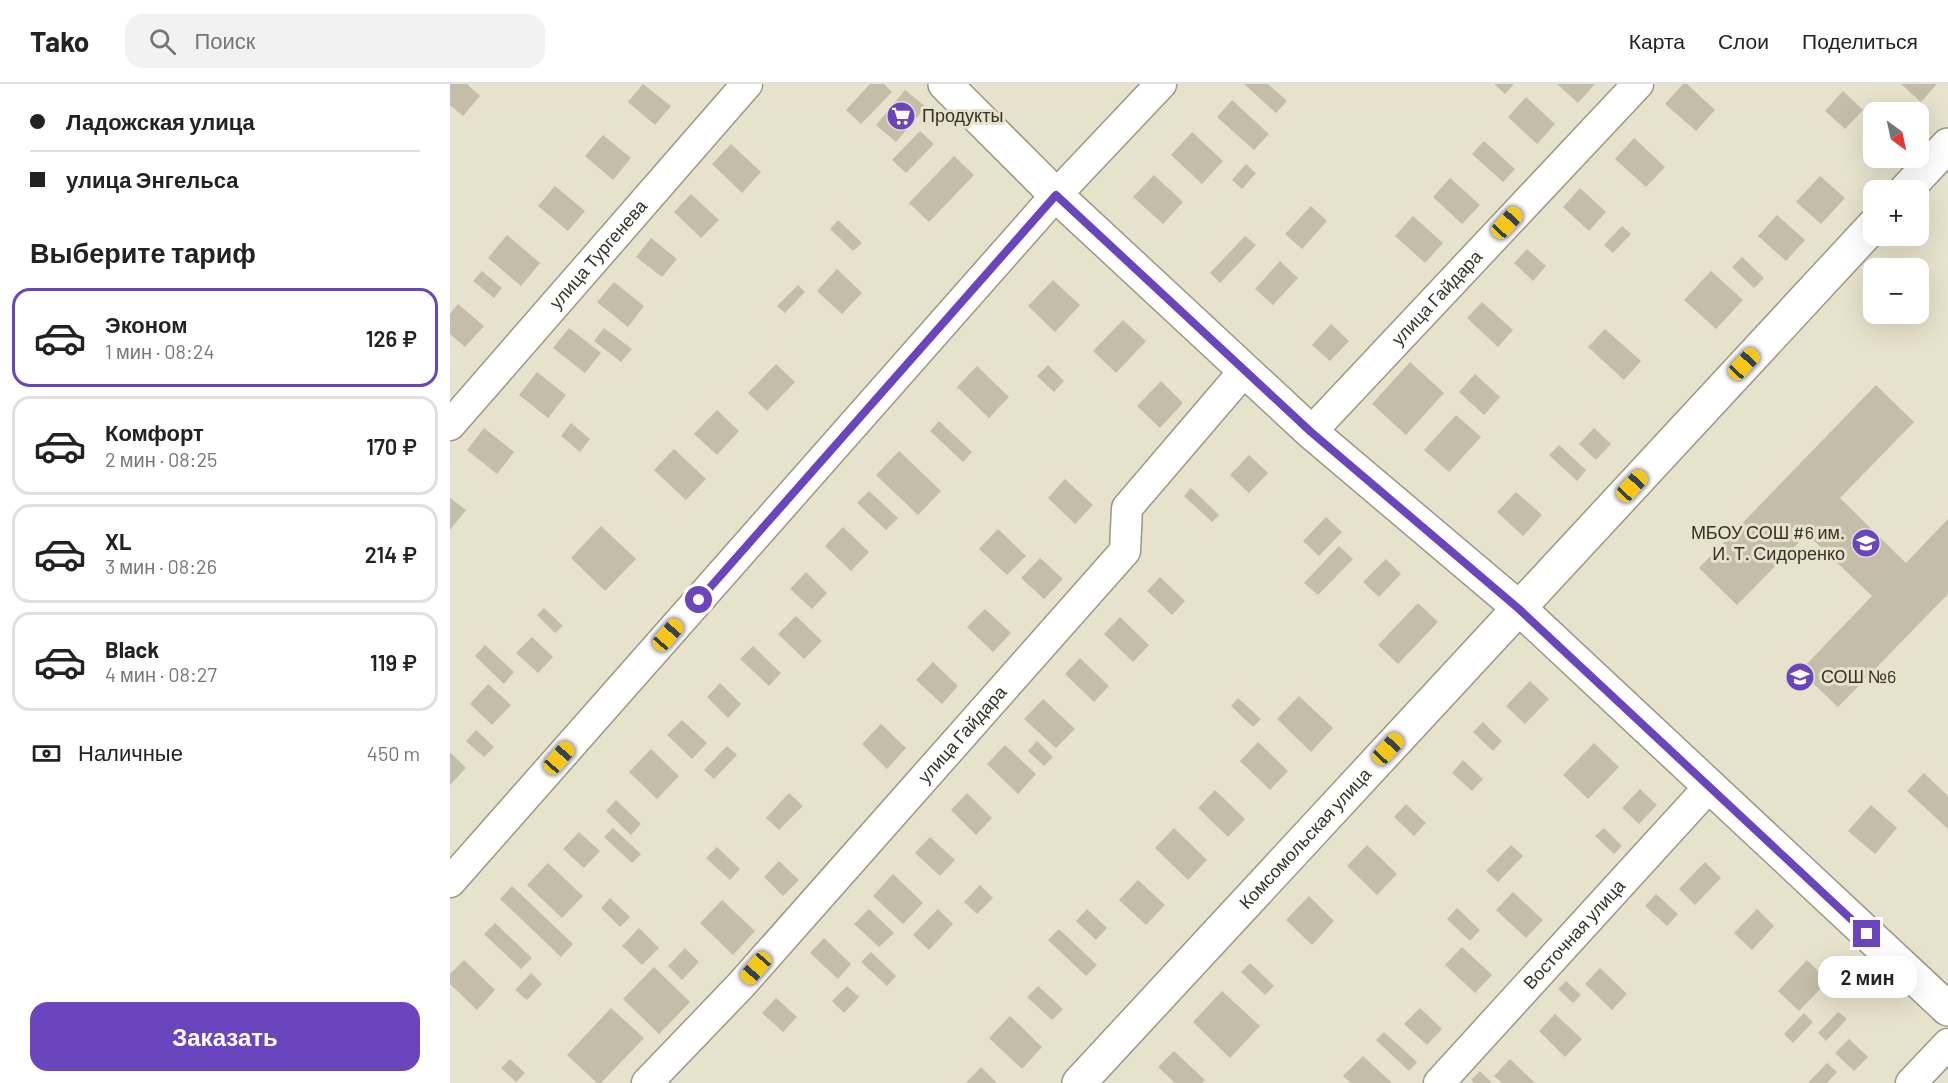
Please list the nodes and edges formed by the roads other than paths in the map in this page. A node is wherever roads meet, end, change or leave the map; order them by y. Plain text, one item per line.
1 (747, 84) edge
2 (945, 84) edge
3 (1161, 84) edge
4 (1638, 84) edge
5 (1948, 145) edge
6 (1915, 180) edge
7 (1056, 195) junction
8 (1863, 237) edge
9 (1245, 370) junction
10 (450, 426) edge
11 (1311, 432) junction
12 (1519, 609) junction
13 (1709, 787) junction
14 (450, 882) edge
15 (1948, 1010) edge
16 (1948, 1044) edge
17 (647, 1083) edge
18 (1079, 1083) edge
19 (1439, 1083) edge
20 (1911, 1083) edge

1 - 10 street, улица Тургенева
2 - 7 street
3 - 7 street
4 - 11 street, улица Гайдара
5 - 6 street
7 - 9 street
7 - 14 street
8 - 12 street, Комсомольская улица
9 - 11 street
9 - 17 street, улица Гайдара
11 - 12 street
12 - 13 street
12 - 18 street, Комсомольская улица
13 - 15 street
13 - 19 street, Восточная улица
16 - 20 street

